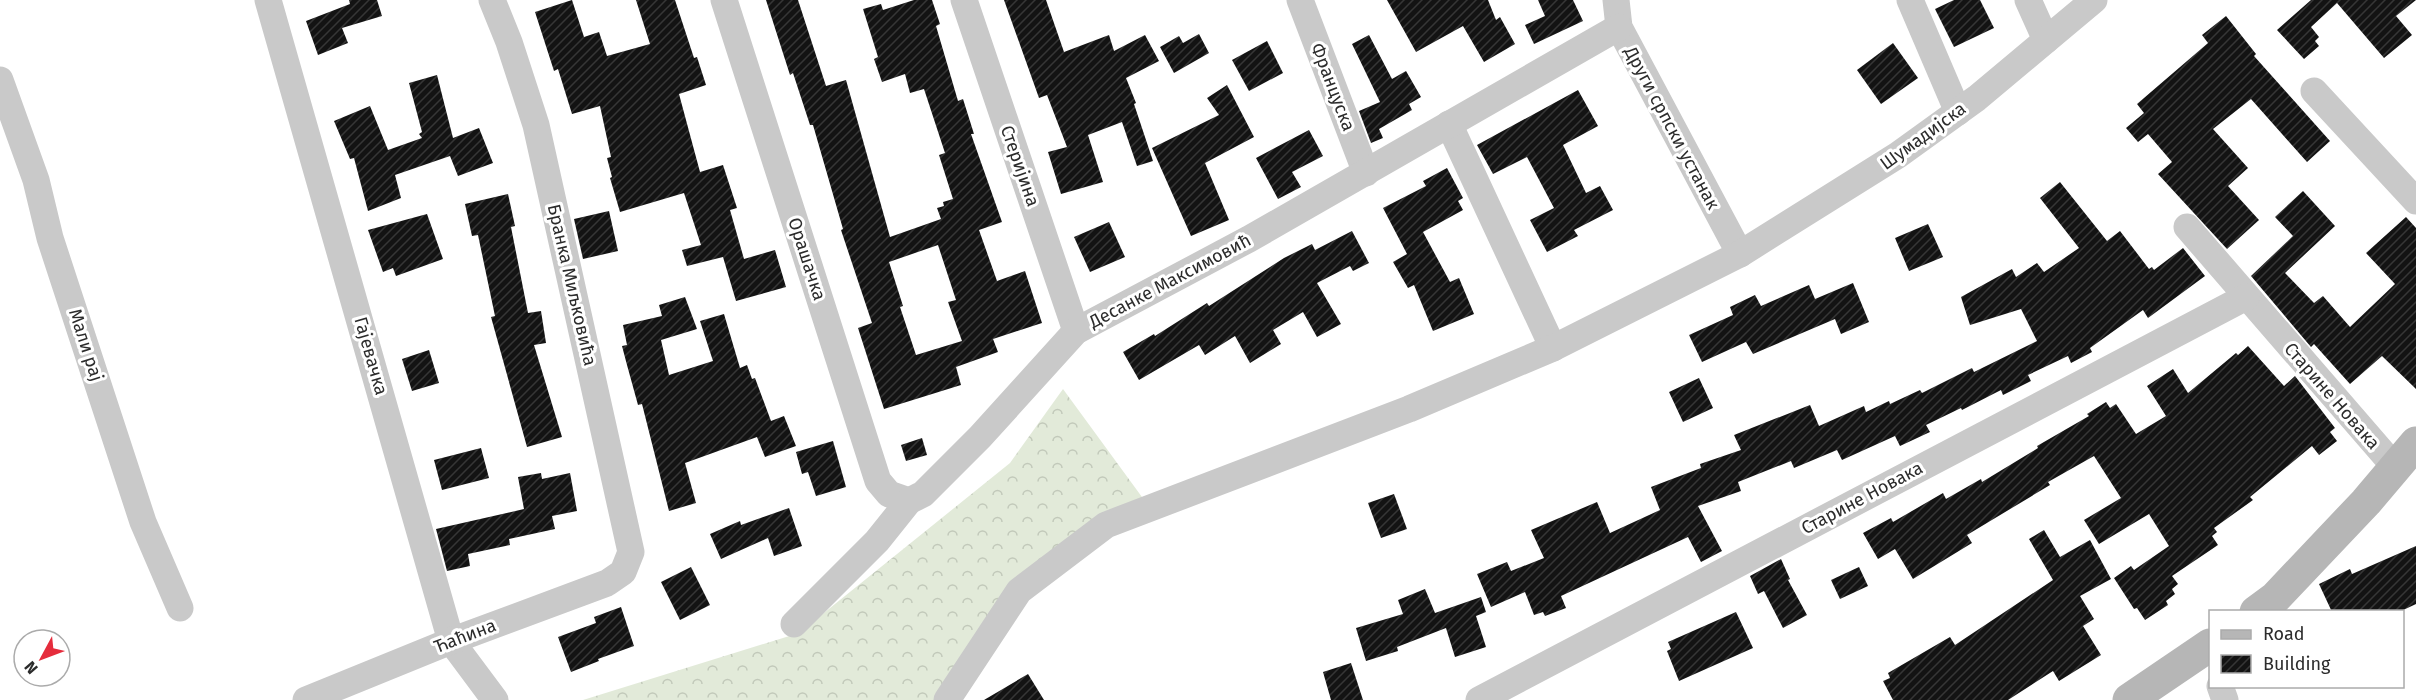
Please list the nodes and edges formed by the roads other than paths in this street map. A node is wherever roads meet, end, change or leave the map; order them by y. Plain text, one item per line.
1 (268, 0) edge
2 (492, 0) edge
3 (724, 0) edge
4 (964, 0) edge
5 (1300, 0) edge
6 (1616, 0) edge
7 (1910, 0) edge
8 (2028, 0) edge
9 (2094, 0) edge
10 (1618, 27) junction
11 (2046, 40) junction
12 (0, 80) edge
13 (2314, 91) dead end
14 (1958, 112) junction
15 (1449, 124) junction
16 (1366, 173) junction
17 (2416, 201) edge
18 (2187, 227) dead end
19 (1740, 254) junction
20 (2246, 297) junction
21 (1076, 331) junction
22 (1553, 348) junction
23 (2406, 455) edge
24 (909, 501) junction
25 (623, 572) joint
26 (180, 608) dead end
27 (2259, 610) edge
28 (794, 624) dead end
29 (451, 641) junction
30 (2209, 651) edge
31 (952, 692) edge
32 (306, 700) edge
33 (495, 700) edge
34 (1479, 700) edge
35 (2129, 700) edge

1 - 29 street, Гајевачка
2 - 25 street, Бранка Миљковића
3 - 24 street, Орашачка
4 - 21 street, Стеријина
5 - 16 street, Француска
6 - 10 street, Други српски устанак
7 - 14 street
8 - 11 street
9 - 11 street, Шумадијска
10 - 15 street, Десанке Максимовић
10 - 19 street, Други српски устанак
11 - 14 street, Шумадијска
12 - 26 street, Мали рај
13 - 17 street
14 - 19 street, Шумадијска
15 - 16 street, Десанке Максимовић
15 - 22 street
16 - 21 street, Десанке Максимовић
18 - 20 street, Старине Новака
19 - 22 street, Шумадијска
20 - 23 street, Старине Новака
20 - 34 street, Старине Новака
21 - 24 street, Десанке Максимовић
22 - 31 street, Шумадијска
23 - 27 main road
24 - 28 street, Десанке Максимовић
25 - 29 street, Ћаћина
29 - 32 street, Ћаћина
29 - 33 street, Гајевачка
30 - 35 main road

